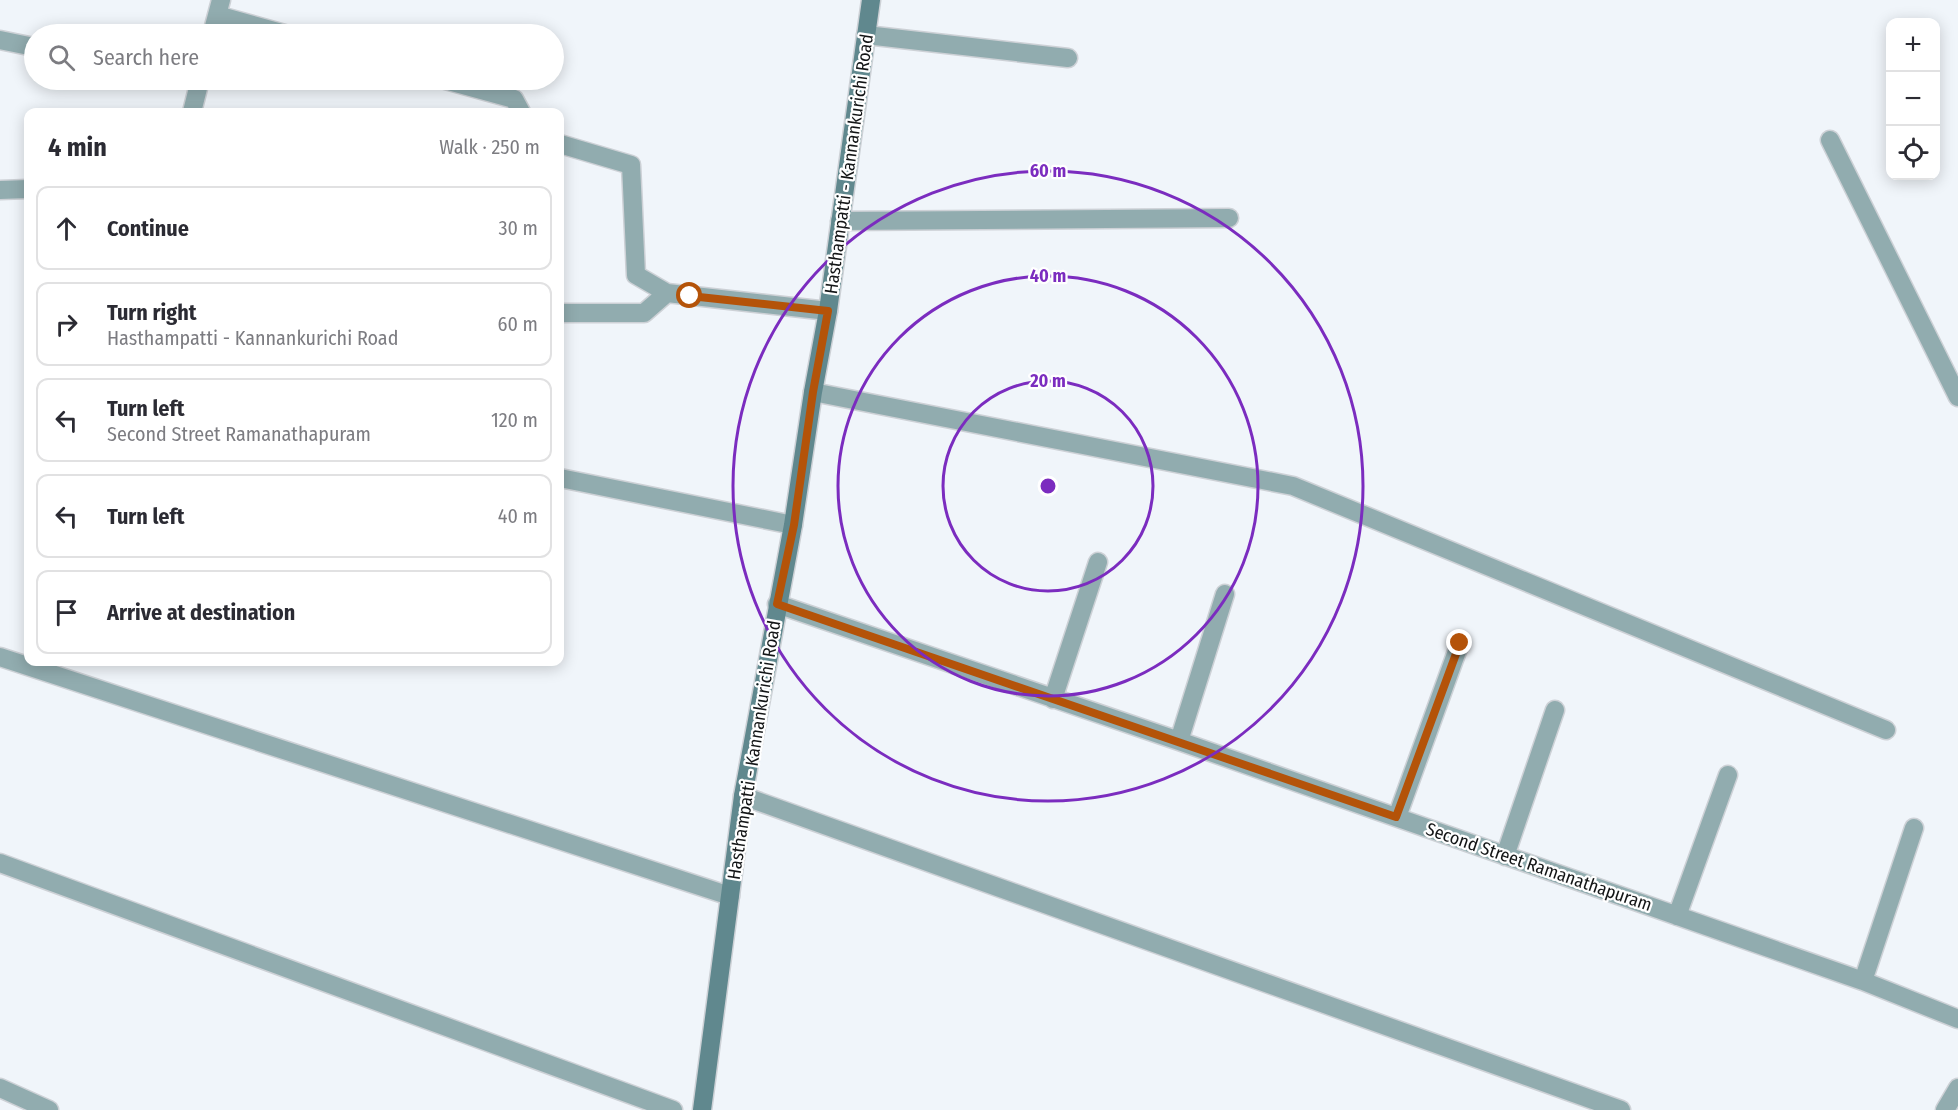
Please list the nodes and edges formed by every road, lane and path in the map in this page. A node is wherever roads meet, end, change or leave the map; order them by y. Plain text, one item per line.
1 (872, 0) edge
2 (219, 8) edge
3 (215, 24) edge
4 (260, 24) edge
5 (866, 35) junction
6 (0, 40) edge
7 (24, 45) edge
8 (1068, 58) dead end
9 (198, 90) edge
10 (481, 90) edge
11 (193, 108) edge
12 (519, 108) edge
13 (1830, 140) dead end
14 (564, 145) edge
15 (24, 189) edge
16 (0, 190) edge
17 (1229, 218) dead end
18 (840, 221) junction
19 (667, 293) junction
20 (828, 311) junction
21 (564, 313) edge
22 (813, 392) junction
23 (1958, 397) edge
24 (564, 479) edge
25 (794, 525) junction
26 (1098, 562) dead end
27 (1225, 594) dead end
28 (777, 604) junction
29 (1460, 643) dead end
30 (0, 657) edge
31 (24, 665) edge
32 (27, 666) edge
33 (1053, 699) junction
34 (1555, 710) dead end
35 (1886, 730) dead end
36 (1179, 741) junction
37 (1728, 775) dead end
38 (743, 796) junction
39 (1396, 817) junction
40 (1914, 828) dead end
41 (1505, 856) junction
42 (0, 863) edge
43 (730, 896) junction
44 (1677, 916) junction
45 (1863, 981) junction
46 (1958, 1019) edge
47 (1958, 1088) edge
48 (0, 1089) edge
49 (49, 1110) edge
50 (673, 1110) edge
51 (702, 1110) edge
52 (1621, 1110) edge
53 (1945, 1110) edge

1 - 5 main road, Hasthampatti - Kannankurichi Road
2 - 3 street
2 - 4 street
5 - 8 street
5 - 18 main road, Hasthampatti - Kannankurichi Road
6 - 7 street
9 - 11 street
10 - 12 street
13 - 23 street
14 - 19 street
15 - 16 street
17 - 18 street
18 - 20 main road, Hasthampatti - Kannankurichi Road
19 - 20 street
19 - 21 street
20 - 22 main road, Hasthampatti - Kannankurichi Road
22 - 25 main road, Hasthampatti - Kannankurichi Road
22 - 35 street
24 - 25 street
25 - 28 main road, Hasthampatti - Kannankurichi Road
26 - 33 street
27 - 36 street
28 - 33 street, Second Street Ramanathapuram
28 - 38 main road, Hasthampatti - Kannankurichi Road
29 - 39 street
30 - 31 street
32 - 43 street
33 - 36 street, Second Street Ramanathapuram
34 - 41 street
36 - 39 street, Second Street Ramanathapuram
37 - 44 street
38 - 43 main road, Hasthampatti - Kannankurichi Road
38 - 52 street
39 - 41 street, Second Street Ramanathapuram
40 - 45 street
41 - 44 street, Second Street Ramanathapuram
42 - 50 street
43 - 51 main road, Hasthampatti - Kannankurichi Road
44 - 45 street, Second Street Ramanathapuram
45 - 46 street, Second Street Ramanathapuram
47 - 53 street
48 - 49 street

